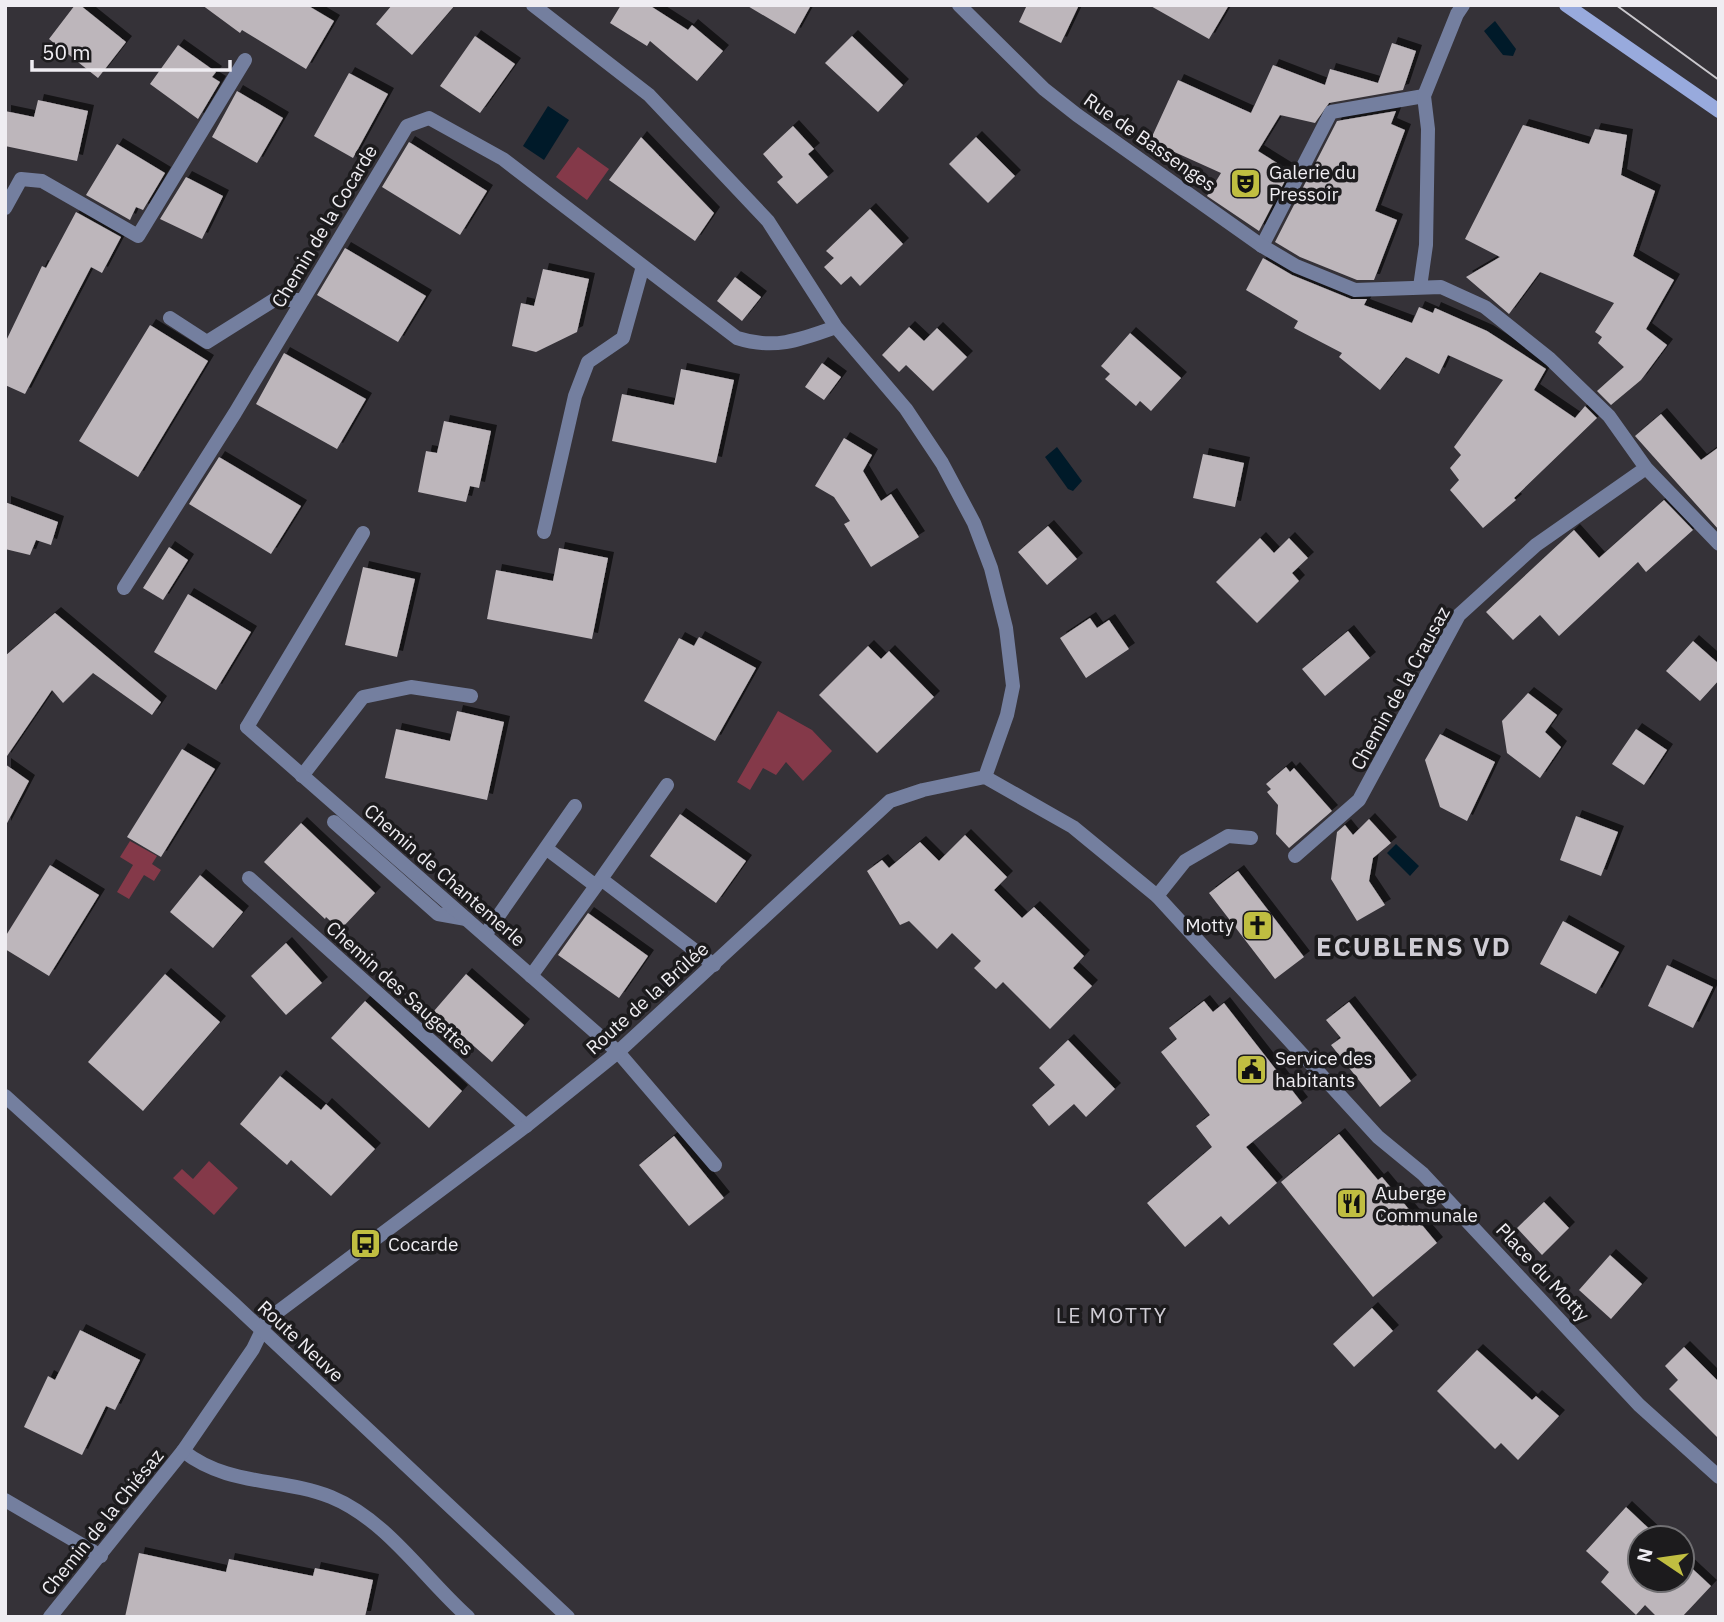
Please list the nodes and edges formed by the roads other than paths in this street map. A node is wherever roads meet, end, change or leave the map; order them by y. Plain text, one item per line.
1 (533, 5) edge
2 (959, 5) edge
3 (1464, 5) edge
4 (1566, 5) edge
5 (246, 60) dead end
6 (1424, 96) junction
7 (1719, 111) edge
8 (5, 208) edge
9 (1262, 246) junction
10 (643, 266) junction
11 (1420, 287) junction
12 (302, 300) junction
13 (170, 318) dead end
14 (836, 327) junction
15 (1646, 468) junction
16 (544, 532) dead end
17 (363, 533) dead end
18 (1719, 544) edge
19 (124, 588) dead end
20 (471, 696) dead end
21 (302, 776) junction
22 (985, 777) junction
23 (667, 785) dead end
24 (575, 806) dead end
25 (334, 822) dead end
26 (1251, 838) dead end
27 (547, 849) junction
28 (1295, 856) dead end
29 (249, 878) dead end
30 (599, 882) junction
31 (1157, 897) junction
32 (466, 919) junction
33 (485, 935) junction
34 (714, 965) junction
35 (531, 976) junction
36 (618, 1052) junction
37 (5, 1096) edge
38 (526, 1126) junction
39 (715, 1165) dead end
40 (260, 1331) junction
41 (183, 1451) junction
42 (1719, 1477) edge
43 (5, 1500) edge
44 (100, 1556) junction
45 (50, 1617) edge
46 (468, 1617) edge
47 (568, 1617) edge

1 - 14 street
2 - 9 street, Rue de Bassenges
3 - 6 street
4 - 7 main road
5 - 8 street
6 - 9 street
6 - 11 street
9 - 11 street, Rue de Bassenges
10 - 12 street, Chemin de la Cocarde
10 - 14 street, Chemin de la Cocarde
10 - 16 street
11 - 15 street, Rue de Bassenges
12 - 13 street
12 - 19 street, Chemin de la Cocarde
14 - 22 street
15 - 18 street, Rue de Bassenges
15 - 28 street, Chemin de la Crausaz
17 - 21 street, Chemin de Chantemerle
20 - 21 street
21 - 32 street, Chemin de Chantemerle
22 - 31 street, Place du Motty
22 - 34 street, Route de la Brûlée
23 - 30 street
24 - 27 street
25 - 32 street
26 - 31 street
27 - 30 street
27 - 33 street
29 - 38 street, Chemin des Saugettes
30 - 34 street
30 - 35 street
31 - 42 street, Place du Motty
32 - 33 street, Chemin de Chantemerle
33 - 35 street, Chemin de Chantemerle
34 - 36 street, Route de la Brûlée
35 - 36 street, Chemin de Chantemerle
36 - 38 street, Route de la Brûlée
36 - 39 street, Chemin de Chantemerle
37 - 40 street, Route Neuve
38 - 40 street, Route de la Brûlée
40 - 41 street, Chemin de la Chiésaz
40 - 47 street, Route Neuve
41 - 44 street, Chemin de la Chiésaz
41 - 46 street, Chemin de la Chiésaz
43 - 44 street
44 - 45 street, Chemin de la Chiésaz

